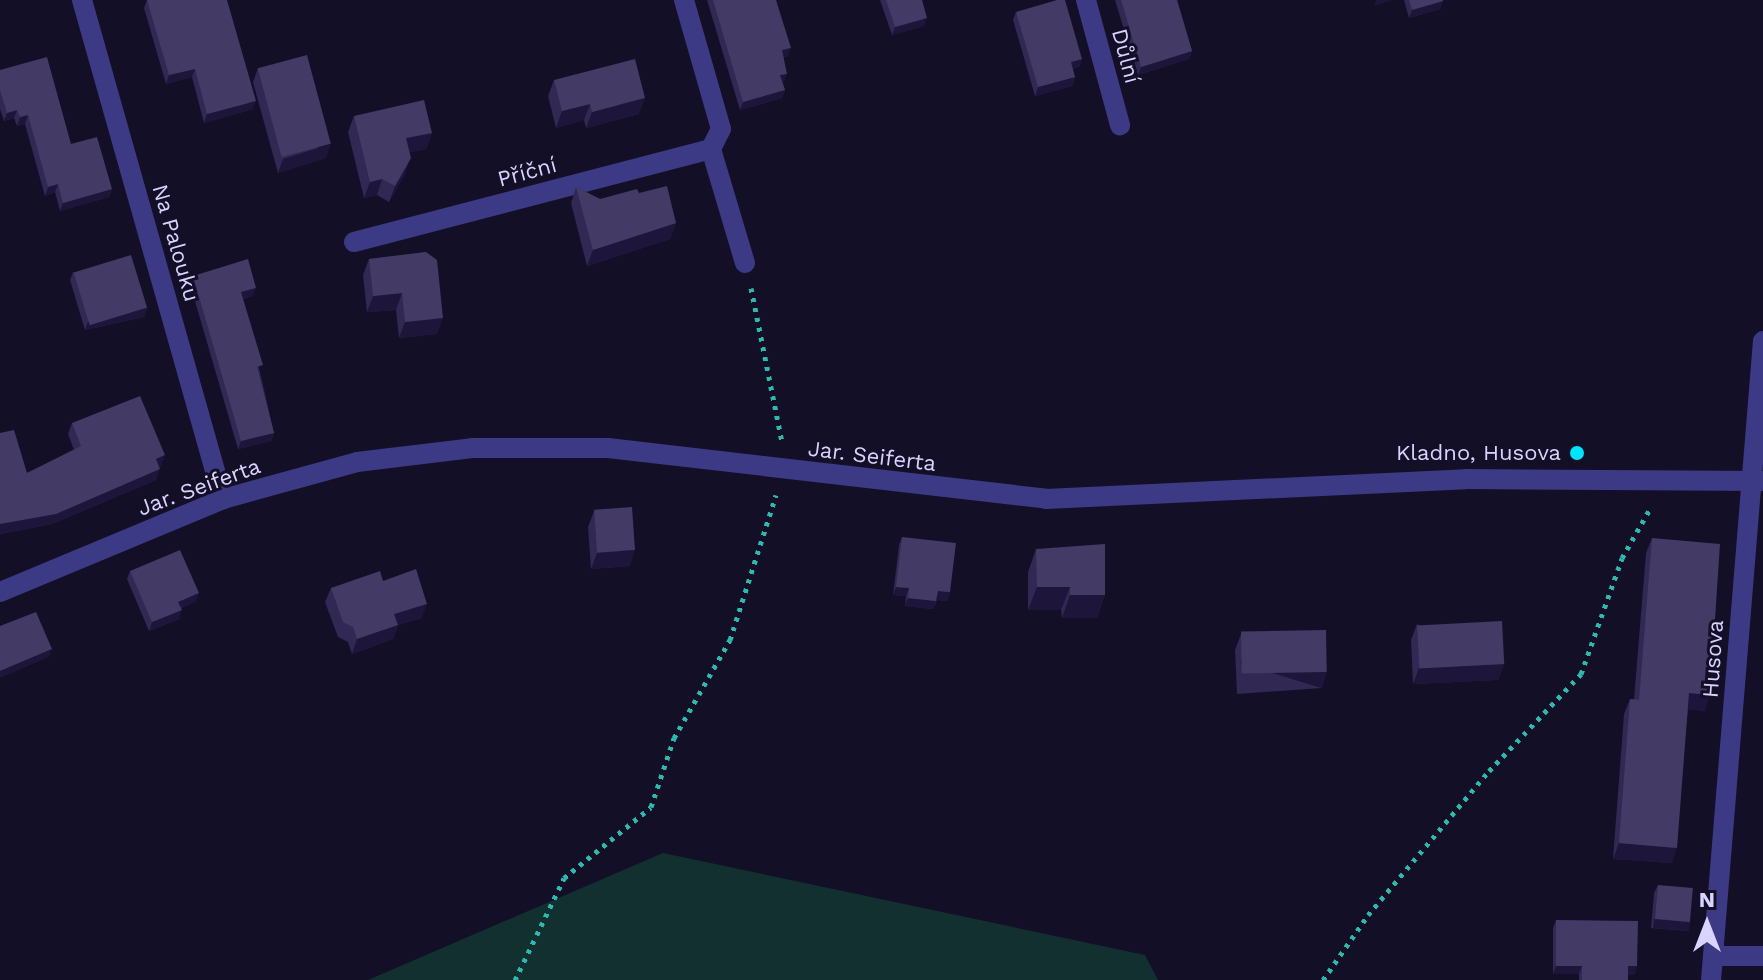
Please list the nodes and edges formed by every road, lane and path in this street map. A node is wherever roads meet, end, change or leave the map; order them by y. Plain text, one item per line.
1 (82, 0) edge
2 (684, 0) edge
3 (1086, 0) edge
4 (1120, 125) dead end
5 (711, 149) junction
6 (354, 242) dead end
7 (745, 263) joint
8 (1763, 341) edge
9 (784, 470) junction
10 (1668, 477) junction
11 (1757, 481) edge
12 (223, 499) junction
13 (0, 592) edge
14 (1714, 956) junction
15 (1763, 956) edge
16 (515, 980) edge
17 (1323, 980) edge
18 (1711, 980) edge

1 - 12 street, Na Palouku
2 - 5 street
3 - 4 street, Důlní
5 - 6 street, Příční
5 - 7 street
7 - 9 path
8 - 11 street, Husova
9 - 10 street, Jar. Seiferta
9 - 12 street, Jar. Seiferta
9 - 16 path
10 - 11 street, Jar. Seiferta
10 - 17 path
11 - 14 street, Husova
12 - 13 street, Jar. Seiferta
14 - 15 street
14 - 18 street, Husova

